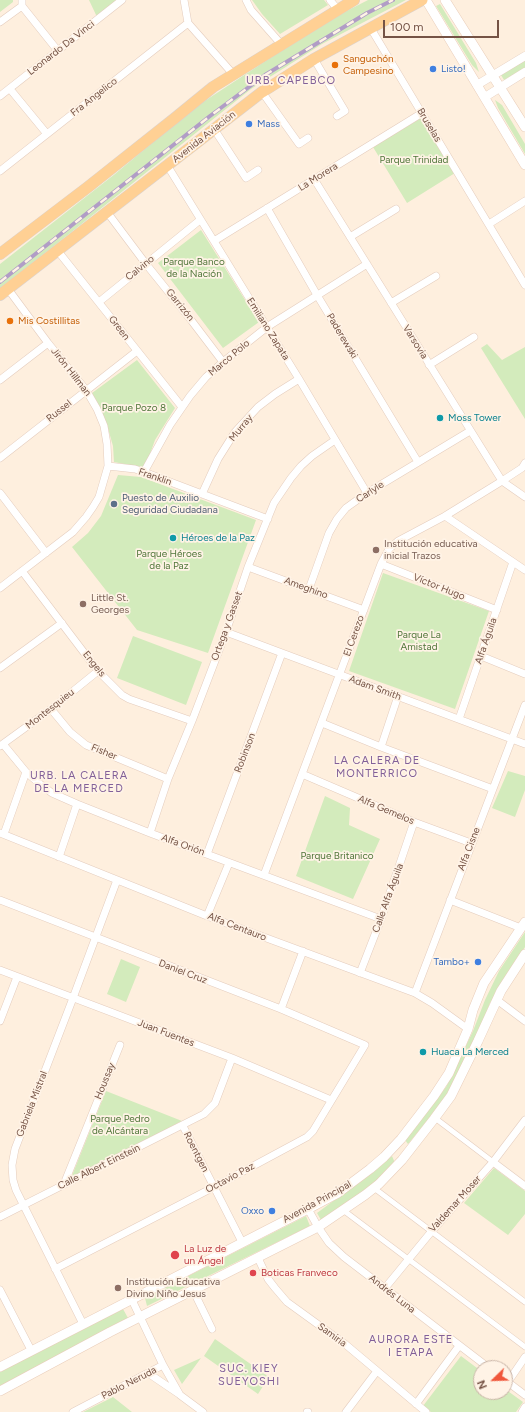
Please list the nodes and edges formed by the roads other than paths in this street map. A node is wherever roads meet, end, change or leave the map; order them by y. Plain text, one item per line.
1 (122, 0) edge
2 (184, 0) edge
3 (246, 0) edge
4 (330, 0) edge
5 (354, 0) edge
6 (422, 0) edge
7 (426, 0) edge
8 (445, 0) edge
9 (22, 3) edge
10 (338, 10) junction
11 (0, 22) edge
12 (188, 23) junction
13 (370, 27) junction
14 (281, 44) junction
15 (58, 51) junction
16 (525, 56) edge
17 (314, 59) junction
18 (525, 72) edge
19 (233, 74) junction
20 (493, 76) junction
21 (478, 85) junction
22 (501, 87) junction
23 (10, 89) junction
24 (262, 92) junction
25 (0, 96) edge
26 (485, 97) junction
27 (422, 113) junction
28 (337, 116) dead end
29 (525, 127) edge
30 (214, 129) junction
31 (47, 134) junction
32 (308, 138) dead end
33 (167, 165) junction
34 (525, 165) edge
35 (0, 170) edge
36 (258, 170) dead end
37 (314, 179) junction
38 (525, 201) edge
39 (267, 208) junction
40 (396, 209) dead end
41 (107, 212) junction
42 (200, 220) junction
43 (488, 224) junction
44 (350, 237) junction
45 (214, 241) junction
46 (57, 250) junction
47 (0, 254) edge
48 (146, 264) junction
49 (367, 264) junction
50 (436, 276) dead end
51 (525, 285) edge
52 (4, 292) edge
53 (317, 295) junction
54 (99, 302) junction
55 (391, 303) junction
56 (266, 327) junction
57 (474, 337) dead end
58 (48, 342) junction
59 (137, 351) junction
60 (223, 362) junction
61 (429, 365) junction
62 (299, 379) junction
63 (0, 380) edge
64 (86, 390) junction
65 (182, 407) junction
66 (470, 431) junction
67 (335, 440) junction
68 (0, 458) edge
69 (418, 462) junction
70 (525, 463) edge
71 (108, 466) junction
72 (144, 472) junction
73 (502, 481) junction
74 (367, 493) junction
75 (0, 494) edge
76 (202, 494) junction
77 (525, 497) edge
78 (445, 516) junction
79 (268, 519) junction
80 (46, 553) junction
81 (513, 562) junction
82 (381, 564) junction
83 (248, 567) junction
84 (525, 570) edge
85 (22, 571) junction
86 (0, 588) edge
87 (309, 588) junction
88 (364, 610) junction
89 (497, 610) junction
90 (62, 623) junction
91 (226, 632) junction
92 (282, 653) junction
93 (481, 656) junction
94 (0, 668) edge
95 (98, 671) junction
96 (525, 674) edge
97 (340, 675) junction
98 (398, 696) junction
99 (525, 705) edge
100 (51, 709) junction
101 (459, 719) junction
102 (192, 721) junction
103 (322, 723) junction
104 (512, 739) junction
105 (525, 744) edge
106 (2, 745) edge
107 (381, 747) junction
108 (26, 772) junction
109 (302, 774) junction
110 (168, 779) junction
111 (493, 789) junction
112 (76, 804) junction
113 (414, 822) junction
114 (2, 833) edge
115 (150, 833) junction
116 (471, 843) junction
117 (207, 854) junction
118 (60, 857) junction
119 (229, 863) junction
120 (264, 875) junction
121 (117, 880) junction
122 (0, 900) edge
123 (450, 900) junction
124 (207, 916) junction
125 (380, 919) junction
126 (523, 925) edge
127 (96, 938) junction
128 (303, 952) junction
129 (525, 954) edge
130 (0, 970) edge
131 (360, 973) junction
132 (17, 977) junction
133 (415, 993) junction
134 (73, 998) junction
135 (497, 1000) junction
136 (280, 1009) junction
137 (0, 1021) edge
138 (525, 1021) edge
139 (468, 1029) junction
140 (120, 1045) dead end
141 (365, 1045) joint
142 (232, 1058) junction
143 (331, 1100) junction
144 (435, 1118) junction
145 (525, 1120) edge
146 (183, 1126) junction
147 (394, 1147) junction
148 (405, 1157) junction
149 (493, 1162) junction
150 (64, 1184) junction
151 (525, 1186) edge
152 (214, 1187) junction
153 (374, 1188) junction
154 (24, 1205) junction
155 (308, 1209) junction
156 (343, 1210) junction
157 (0, 1217) edge
158 (318, 1227) junction
159 (431, 1232) junction
160 (242, 1242) junction
161 (258, 1258) junction
162 (408, 1259) junction
163 (55, 1269) junction
164 (385, 1288) junction
165 (0, 1290) edge
166 (193, 1290) junction
167 (132, 1300) junction
168 (525, 1302) edge
169 (140, 1317) junction
170 (83, 1324) junction
171 (212, 1329) dead end
172 (459, 1346) junction
173 (525, 1347) edge
174 (31, 1350) junction
175 (525, 1357) edge
176 (478, 1360) edge
177 (164, 1365) junction
178 (0, 1367) edge
179 (377, 1370) junction
180 (513, 1372) edge
181 (148, 1373) junction
182 (513, 1386) edge
183 (0, 1391) edge
184 (180, 1395) junction
185 (525, 1395) edge
186 (416, 1404) junction
187 (525, 1407) edge
188 (73, 1412) edge
189 (203, 1412) edge
190 (346, 1412) edge
191 (426, 1412) edge
192 (522, 1412) edge

1 - 15 street, Leonardo Da Vinci
2 - 12 street
3 - 14 street
4 - 10 street
5 - 10 main road
6 - 13 main road, Avenida Aviación
7 - 21 main road
8 - 20 main road
9 - 11 street
9 - 15 street
10 - 14 main road
12 - 19 street
12 - 31 street, Fra Angelico
13 - 17 main road, Avenida Aviación
13 - 27 street, Bruselas
14 - 19 main road
15 - 23 street, Leonardo Da Vinci
16 - 20 street
17 - 24 main road, Avenida Aviación
17 - 28 street
18 - 22 street
19 - 47 main road
20 - 21 street
20 - 22 main road
21 - 26 main road
22 - 26 street
22 - 29 main road
23 - 25 street, Leonardo Da Vinci
23 - 31 street
24 - 30 main road, Avenida Aviación
24 - 32 street
26 - 34 main road
27 - 37 street, La Morera
27 - 43 street, Bruselas
30 - 33 main road, Avenida Aviación
30 - 36 street
31 - 35 street, Fra Angelico
33 - 41 main road, Avenida Aviación
33 - 42 street, Emiliano Zapata
37 - 39 street, La Morera
37 - 44 street, Varsovia
38 - 43 street
39 - 45 street, La Morera
39 - 53 street, Paderewski
40 - 44 street
41 - 46 main road, Avenida Aviación
41 - 48 street, Garrizón
42 - 45 street, Emiliano Zapata
42 - 48 street, Calvino
43 - 51 street, Bruselas
44 - 49 street, Varsovia
45 - 56 street, Emiliano Zapata
46 - 52 main road, Avenida Aviación
46 - 54 street, Green
48 - 54 street, Calvino
48 - 60 street, Garrizón
49 - 53 street, Marco Polo
49 - 55 street, Varsovia
50 - 55 street
52 - 58 street, Jirón Hillman
53 - 56 street, Marco Polo
53 - 69 street, Paderewski
54 - 59 street, Green
55 - 61 street, Varsovia
56 - 60 street, Marco Polo
56 - 62 street, Emiliano Zapata
57 - 61 street
58 - 63 street
58 - 64 street, Jirón Hillman
59 - 64 street, Russel
59 - 65 street, Green
60 - 65 street, Marco Polo
61 - 66 street, Varsovia
62 - 67 street, Emiliano Zapata
62 - 76 street, Murray
64 - 68 street, Russel
64 - 71 street, Jirón Hillman
65 - 72 street, Marco Polo
66 - 69 street, Carlyle
66 - 73 street, Varsovia
67 - 74 street, Emiliano Zapata
67 - 79 street, Ortega y Gasset
69 - 74 street, Carlyle
70 - 73 street, El Cerezo
71 - 72 street, Franklin
71 - 80 street, Jirón Hillman
72 - 76 street, Franklin
73 - 77 street, Varsovia
73 - 78 street, El Cerezo
74 - 87 street, Carlyle
75 - 80 street
76 - 79 street, Franklin
78 - 81 street
78 - 82 street, El Cerezo
79 - 83 street, Ortega y Gasset
80 - 85 street, Jirón Hillman
81 - 84 street
81 - 89 street, Alfa Águila
82 - 88 street, El Cerezo
82 - 89 street, Víctor Hugo
83 - 87 street, Ameghino
83 - 91 street, Ortega y Gasset
85 - 86 street, Jirón Hillman
85 - 90 street, Engels
87 - 88 street, Ameghino
88 - 97 street, El Cerezo
89 - 93 street, Alfa Águila
90 - 94 street
90 - 95 street, Engels
91 - 92 street, Adam Smith
91 - 102 street, Ortega y Gasset
92 - 97 street, Adam Smith
92 - 117 street, Robinson
93 - 96 street
93 - 101 street, Alfa Águila
95 - 100 street, Montesquieu
95 - 102 street, Engels
97 - 98 street, Adam Smith
97 - 103 street, El Cerezo
98 - 101 street, Adam Smith
98 - 107 street
99 - 104 street, Alfa Cisne
100 - 106 street, Montesquieu
100 - 110 street, Fisher
101 - 104 street, Adam Smith
102 - 110 street, Ortega y Gasset
103 - 107 street
103 - 109 street, El Cerezo
104 - 105 street, Adam Smith
104 - 111 street, Alfa Cisne
106 - 108 street, Alfa Orión
107 - 111 street
108 - 112 street, Alfa Orión
108 - 114 street
109 - 113 street, Alfa Gemelos
109 - 120 street, El Cerezo
110 - 115 street, Ortega y Gasset
111 - 116 street, Alfa Cisne
112 - 115 street, Alfa Orión
112 - 118 street
113 - 116 street, Alfa Gemelos
113 - 125 street, Calle Alfa Águila
114 - 118 street, Alfa Centauro
115 - 117 street, Alfa Orión
116 - 123 street, Alfa Cisne
117 - 119 street, Alfa Orión
118 - 121 street, Alfa Centauro
119 - 120 street, Alfa Orión
119 - 124 street
120 - 125 street, Alfa Orión
121 - 124 street, Alfa Centauro
121 - 127 street, Gabriela Mistral
122 - 127 street, Daniel Cruz
123 - 126 street
123 - 133 street, Alfa Cisne
124 - 128 street, Alfa Centauro
125 - 131 street, Calle Alfa Águila
126 - 139 main road, Avenida Principal
127 - 134 street, Gabriela Mistral
127 - 136 street, Daniel Cruz
128 - 131 street, Alfa Centauro
128 - 136 street
129 - 135 main road, Avenida Principal
130 - 132 street, Juan Fuentes
131 - 133 street, Alfa Centauro
132 - 134 street, Juan Fuentes
132 - 137 street
133 - 139 street, Alfa Centauro
134 - 142 street, Juan Fuentes
134 - 154 street, Gabriela Mistral
135 - 138 street
135 - 144 main road, Avenida Principal
136 - 141 street, Daniel Cruz
139 - 147 main road, Avenida Principal
140 - 150 street, Houssay
141 - 143 street, Octavio Paz
142 - 143 street, Juan Fuentes
142 - 146 street, Calle Albert Einstein
143 - 152 street, Octavio Paz
144 - 148 main road, Avenida Principal
144 - 149 street
145 - 149 street, Valdemar Moser
146 - 150 street, Calle Albert Einstein
146 - 152 street, Roentgen
147 - 148 main road
147 - 155 main road, Avenida Principal
148 - 153 main road, Avenida Principal
149 - 151 street
149 - 159 street, Valdemar Moser
150 - 154 street, Calle Albert Einstein
152 - 160 street, Roentgen
152 - 163 street, Octavio Paz
153 - 156 main road, Avenida Principal
153 - 159 street
154 - 157 street, Calle Albert Einstein
154 - 163 street, Gabriela Mistral
155 - 158 street, Andrés Luna
155 - 160 main road, Avenida Principal
156 - 158 main road, Avenida Principal
156 - 162 street
158 - 161 main road, Avenida Principal
158 - 164 street, Andrés Luna
159 - 162 street, Valdemar Moser
159 - 168 street
160 - 167 main road, Avenida Principal
161 - 166 main road, Avenida Principal
161 - 179 street, Samiria
162 - 164 street, Valdemar Moser
162 - 173 street
163 - 170 street, Gabriela Mistral
164 - 172 street, Andrés Luna
165 - 174 street
166 - 169 main road, Avenida Principal
166 - 171 street
167 - 169 street
167 - 170 main road, Avenida Principal
169 - 177 street
169 - 183 main road, Avenida Principal
170 - 174 main road, Avenida Principal
172 - 176 street, Andrés Luna
172 - 186 street
174 - 178 main road, Avenida Principal
175 - 180 street
177 - 181 street, Pablo Neruda
177 - 184 street
179 - 186 street, Samiria
179 - 190 street
181 - 184 street
181 - 188 street, Pablo Neruda
182 - 185 street
184 - 189 street
186 - 191 street, Samiria
187 - 192 street

